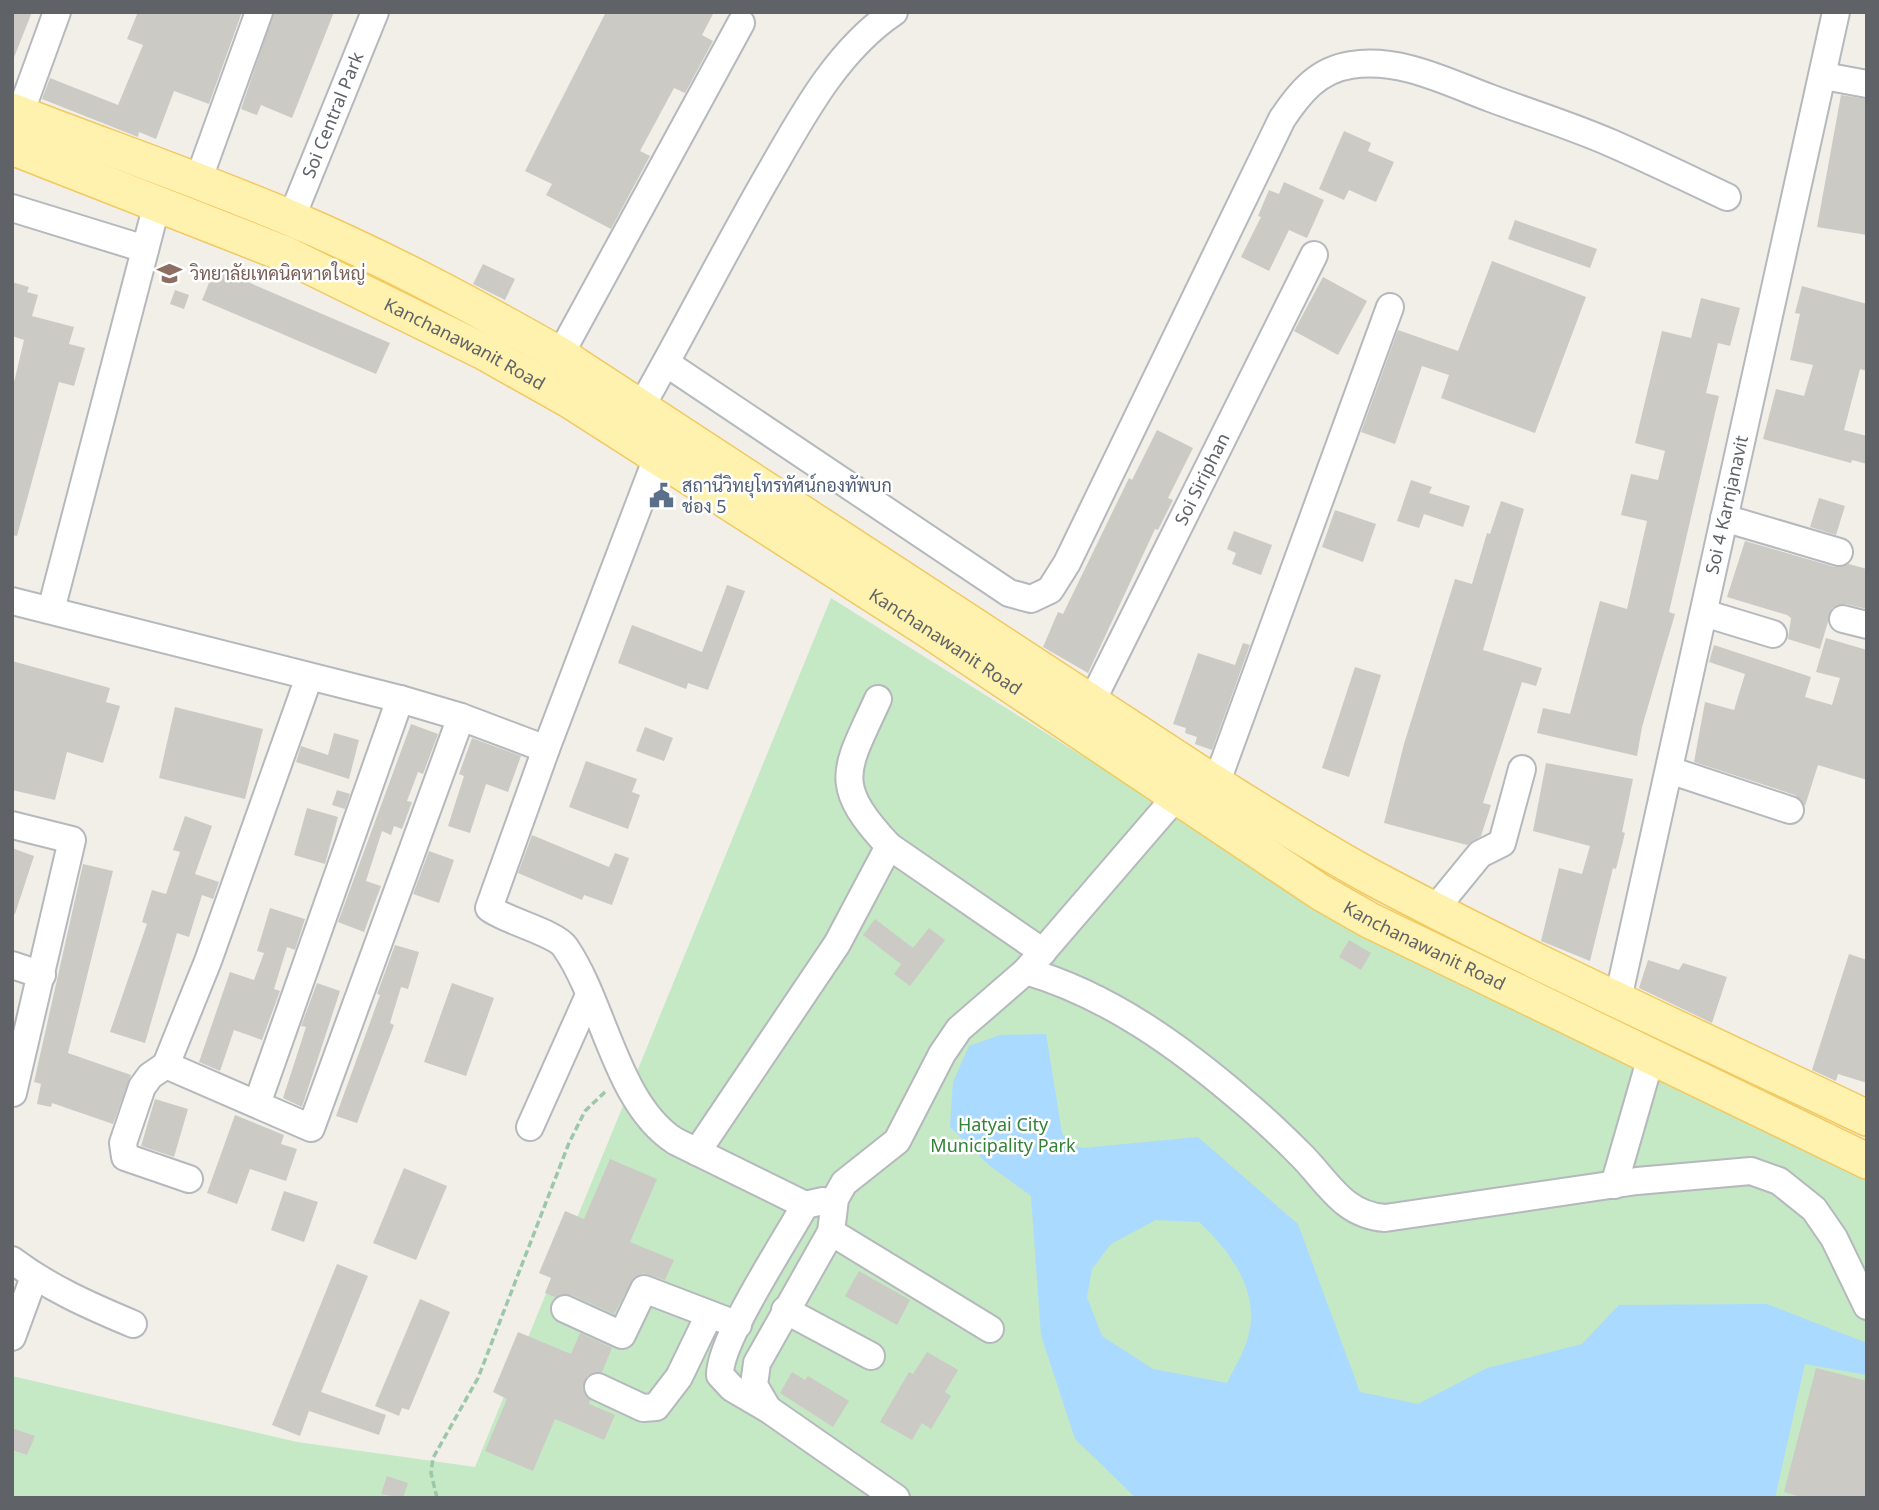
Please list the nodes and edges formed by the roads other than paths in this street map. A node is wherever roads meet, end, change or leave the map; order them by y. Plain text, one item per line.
1 (57, 12) edge
2 (258, 12) edge
3 (375, 12) edge
4 (894, 12) edge
5 (1836, 12) edge
6 (741, 23) dead end
7 (1824, 76) junction
8 (1867, 84) edge
9 (16, 112) edge
10 (12, 147) edge
11 (198, 181) junction
12 (1727, 197) dead end
13 (157, 204) junction
14 (12, 208) edge
15 (291, 219) junction
16 (145, 248) junction
17 (1314, 255) dead end
18 (1390, 307) dead end
19 (560, 355) junction
20 (666, 363) junction
21 (656, 429) junction
22 (1724, 518) junction
23 (1839, 552) dead end
24 (12, 601) edge
25 (51, 610) junction
26 (1704, 613) junction
27 (1773, 634) dead end
28 (309, 677) junction
29 (400, 699) junction
30 (878, 699) dead end
31 (1091, 703) junction
32 (461, 717) junction
33 (546, 749) junction
34 (1522, 769) dead end
35 (1669, 770) junction
36 (1216, 784) junction
37 (1175, 798) junction
38 (1790, 810) dead end
39 (12, 825) edge
40 (889, 846) junction
41 (1435, 909) junction
42 (1034, 961) junction
43 (12, 965) edge
44 (42, 975) junction
45 (589, 995) junction
46 (1618, 999) junction
47 (1651, 1057) junction
48 (166, 1065) junction
49 (13, 1093) edge
50 (257, 1104) junction
51 (1867, 1118) edge
52 (530, 1127) dead end
53 (697, 1152) junction
54 (1867, 1161) edge
55 (189, 1179) dead end
56 (1614, 1185) junction
57 (835, 1199) junction
58 (805, 1205) junction
59 (831, 1232) junction
60 (12, 1260) edge
61 (34, 1276) junction
62 (1867, 1306) edge
63 (565, 1309) dead end
64 (785, 1310) junction
65 (709, 1315) junction
66 (133, 1324) dead end
67 (738, 1325) junction
68 (990, 1329) dead end
69 (12, 1337) edge
70 (871, 1356) dead end
71 (598, 1387) dead end
72 (768, 1409) junction
73 (896, 1498) edge

1 - 9 street
2 - 11 street
3 - 15 street, Soi Central Park
4 - 20 street
5 - 7 street, Soi 4 Karnjanavit
6 - 19 street
7 - 8 street
7 - 22 street, Soi 4 Karnjanavit
9 - 11 main road, Kanchanawanit Road
10 - 13 main road, Kanchanawanit Road
11 - 15 main road, Kanchanawanit Road
12 - 20 street
13 - 16 street
13 - 21 main road, Kanchanawanit Road
14 - 16 street
15 - 19 main road, Kanchanawanit Road
16 - 25 street
17 - 31 street, Soi Siriphan
18 - 36 street
19 - 21 main road, Kanchanawanit Road
20 - 21 street
21 - 31 main road, Kanchanawanit Road
21 - 33 street
21 - 37 main road, Kanchanawanit Road
22 - 23 street
22 - 26 street, Soi 4 Karnjanavit
24 - 25 street
25 - 28 street
26 - 27 street
26 - 35 street, Soi 4 Karnjanavit
28 - 29 street
28 - 48 street
29 - 32 street
29 - 50 street
30 - 40 street
31 - 36 main road, Kanchanawanit Road
32 - 33 street
32 - 50 street
33 - 45 street
34 - 41 street
35 - 38 street
35 - 46 street, Soi 4 Karnjanavit
36 - 41 main road, Kanchanawanit Road
37 - 42 street
37 - 47 main road, Kanchanawanit Road
39 - 44 street
40 - 42 street
40 - 53 street
41 - 46 main road, Kanchanawanit Road
42 - 56 street
42 - 57 street
43 - 44 street
44 - 49 street
45 - 52 street
45 - 53 street
46 - 51 main road, Kanchanawanit Road
47 - 54 main road, Kanchanawanit Road
47 - 56 street
48 - 50 street
48 - 55 street
53 - 58 street
56 - 62 street
57 - 58 street
57 - 59 street
58 - 67 street
59 - 64 street
59 - 68 street
60 - 61 street
61 - 66 street
61 - 69 street
63 - 65 street
64 - 70 street
64 - 72 street
65 - 67 street
65 - 71 street
67 - 72 street
72 - 73 street

